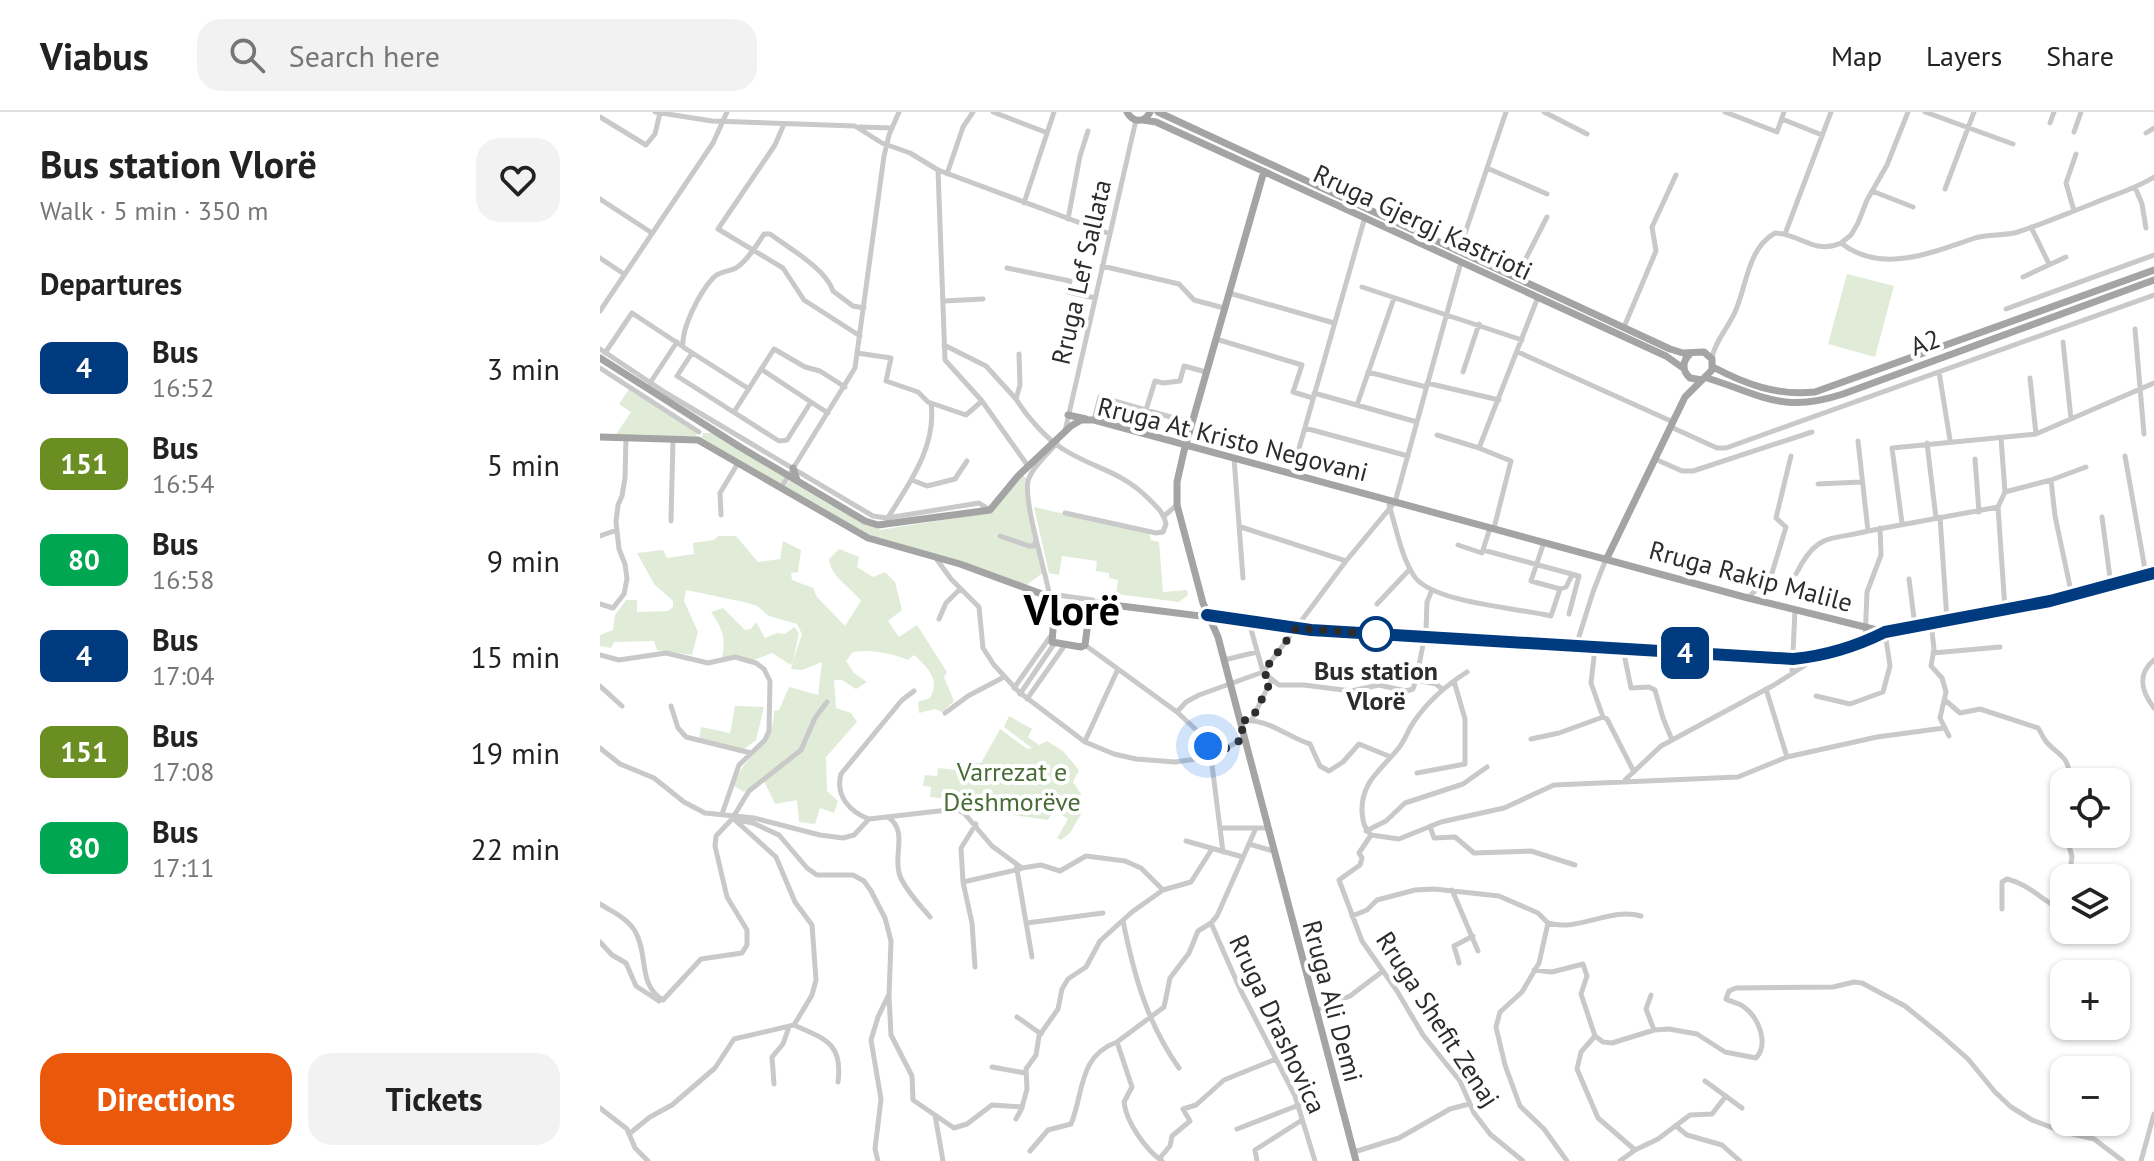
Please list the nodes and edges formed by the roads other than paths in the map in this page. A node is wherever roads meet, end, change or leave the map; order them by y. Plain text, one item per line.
1 (727, 112) edge
2 (899, 112) edge
3 (973, 112) edge
4 (993, 112) edge
5 (1054, 112) edge
6 (1127, 112) edge
7 (1150, 112) edge
8 (1158, 112) edge
9 (1506, 112) edge
10 (1544, 112) edge
11 (1725, 112) edge
12 (1831, 112) edge
13 (1908, 112) edge
14 (1925, 112) edge
15 (1974, 112) edge
16 (2054, 112) edge
17 (2081, 112) edge
18 (658, 113) edge
19 (1783, 115) edge
20 (600, 117) edge
21 (1139, 120) junction
22 (724, 121) junction
23 (2050, 123) dead end
24 (784, 124) junction
25 (855, 126) junction
26 (892, 128) junction
27 (1968, 128) junction
28 (2154, 128) edge
29 (1088, 131) dead end
30 (1045, 132) junction
31 (2074, 132) dead end
32 (2146, 133) dead end
33 (1587, 134) dead end
34 (1822, 135) junction
35 (2013, 144) dead end
36 (886, 145) junction
37 (2076, 154) dead end
38 (1487, 168) junction
39 (938, 170) junction
40 (1264, 171) junction
41 (947, 174) junction
42 (1676, 175) dead end
43 (2154, 177) edge
44 (2135, 187) junction
45 (1945, 189) dead end
46 (1872, 191) junction
47 (1547, 194) dead end
48 (600, 199) edge
49 (1024, 203) junction
50 (1913, 207) dead end
51 (2074, 211) junction
52 (1365, 217) junction
53 (1547, 217) dead end
54 (1068, 219) junction
55 (2031, 227) junction
56 (2146, 228) dead end
57 (652, 233) junction
58 (1110, 234) junction
59 (1785, 234) junction
60 (1841, 243) junction
61 (753, 250) junction
62 (1459, 251) junction
63 (2154, 255) edge
64 (2066, 257) dead end
65 (600, 258) edge
66 (1461, 262) junction
67 (2049, 264) junction
68 (1102, 266) junction
69 (1007, 268) dead end
70 (2154, 270) edge
71 (624, 274) junction
72 (2023, 277) dead end
73 (1516, 278) junction
74 (2154, 280) edge
75 (1362, 287) dead end
76 (1228, 293) junction
77 (2154, 295) edge
78 (1538, 297) junction
79 (1095, 298) junction
80 (1394, 298) junction
81 (983, 299) dead end
82 (943, 301) junction
83 (864, 308) junction
84 (1224, 308) junction
85 (2006, 309) dead end
86 (600, 311) edge
87 (1446, 313) junction
88 (1334, 323) junction
89 (1479, 324) junction
90 (1624, 327) junction
91 (2135, 329) dead end
92 (860, 336) junction
93 (1216, 339) junction
94 (1522, 340) junction
95 (1719, 340) junction
96 (677, 342) junction
97 (2063, 342) dead end
98 (944, 345) junction
99 (683, 347) junction
100 (1702, 351) junction
101 (1518, 352) junction
102 (602, 353) edge
103 (692, 353) junction
104 (857, 353) junction
105 (1019, 354) dead end
106 (1690, 354) junction
107 (1712, 363) junction
108 (600, 368) edge
109 (761, 369) junction
110 (1684, 371) junction
111 (1206, 372) junction
112 (1368, 372) junction
113 (1463, 372) dead end
114 (1940, 375) junction
115 (2030, 378) dead end
116 (1706, 379) junction
117 (650, 383) junction
118 (2154, 383) edge
119 (1426, 385) junction
120 (845, 387) junction
121 (749, 389) junction
122 (2140, 389) junction
123 (1313, 395) junction
124 (1685, 397) junction
125 (1016, 399) junction
126 (1499, 400) junction
127 (982, 401) junction
128 (811, 402) junction
129 (931, 403) junction
130 (1357, 405) junction
131 (1146, 410) junction
132 (734, 412) junction
133 (828, 413) junction
134 (1068, 415) junction
135 (2071, 419) junction
136 (696, 420) junction
137 (1091, 420) junction
138 (1417, 422) junction
139 (1192, 423) junction
140 (1672, 424) junction
141 (1305, 428) junction
142 (712, 429) junction
143 (1065, 432) junction
144 (1812, 432) dead end
145 (2036, 434) junction
146 (2144, 434) dead end
147 (1437, 435) dead end
148 (600, 437) edge
149 (697, 437) junction
150 (626, 438) junction
151 (2001, 438) junction
152 (673, 439) junction
153 (1950, 440) junction
154 (1858, 441) dead end
155 (1927, 443) junction
156 (1053, 445) junction
157 (1186, 445) junction
158 (1479, 448) junction
159 (1408, 456) junction
160 (1791, 456) dead end
161 (2125, 456) dead end
162 (1234, 458) junction
163 (1655, 459) junction
164 (1975, 459) dead end
165 (967, 461) dead end
166 (738, 463) junction
167 (1028, 466) junction
168 (2086, 467) dead end
169 (791, 470) junction
170 (1292, 473) junction
171 (912, 480) junction
172 (2051, 480) junction
173 (1861, 482) junction
174 (1818, 484) dead end
175 (780, 487) junction
176 (2005, 492) junction
177 (1391, 503) junction
178 (1177, 505) junction
179 (1998, 507) junction
180 (1979, 512) junction
181 (1065, 513) dead end
182 (721, 515) dead end
183 (1164, 516) junction
184 (2102, 517) dead end
185 (1938, 518) junction
186 (671, 521) dead end
187 (885, 522) junction
188 (1902, 523) junction
189 (1241, 527) junction
190 (1492, 527) junction
191 (1880, 528) junction
192 (617, 530) junction
193 (1868, 531) junction
194 (600, 536) edge
195 (1000, 536) dead end
196 (1037, 539) junction
197 (1544, 541) junction
198 (1458, 545) dead end
199 (1483, 550) junction
200 (935, 556) junction
201 (1607, 558) junction
202 (1346, 561) junction
203 (1537, 565) junction
204 (1410, 569) junction
205 (1572, 574) junction
206 (1796, 574) dead end
207 (2150, 574) edge
208 (1243, 578) dead end
209 (1909, 579) dead end
210 (2111, 585) junction
211 (960, 589) junction
212 (1560, 589) junction
213 (1432, 590) junction
214 (1050, 595) junction
215 (2072, 596) junction
216 (1748, 598) junction
217 (1095, 601) junction
218 (600, 604) edge
219 (1377, 604) dead end
220 (1795, 609) junction
221 (2005, 609) junction
222 (1569, 614) dead end
223 (1207, 615) junction
224 (939, 619) dead end
225 (1947, 620) junction
226 (1248, 621) junction
227 (1931, 623) junction
228 (1915, 626) junction
229 (1865, 627) junction
230 (1296, 628) junction
231 (1885, 632) junction
232 (1424, 636) junction
233 (1052, 640) junction
234 (1865, 641) junction
235 (1065, 645) junction
236 (1085, 645) junction
237 (1576, 646) junction
238 (2000, 647) dead end
239 (1595, 648) junction
240 (1623, 649) junction
241 (1257, 652) junction
242 (1933, 653) junction
243 (1823, 654) junction
244 (600, 655) edge
245 (1793, 659) junction
246 (1224, 660) junction
247 (2154, 660) edge
248 (1118, 669) junction
249 (1263, 672) junction
250 (1467, 672) dead end
251 (1792, 673) junction
252 (1004, 677) junction
253 (1416, 680) junction
254 (1271, 681) junction
255 (1454, 681) junction
256 (1230, 684) junction
257 (600, 686) edge
258 (1014, 688) junction
259 (1442, 689) junction
260 (1766, 689) junction
261 (914, 691) dead end
262 (1020, 694) junction
263 (1816, 696) dead end
264 (1027, 699) junction
265 (1945, 700) junction
266 (827, 702) dead end
267 (622, 706) dead end
268 (671, 706) dead end
269 (2154, 708) edge
270 (1177, 712) junction
271 (945, 713) dead end
272 (1603, 717) junction
273 (1252, 719) junction
274 (1240, 721) junction
275 (1944, 728) junction
276 (1949, 736) dead end
277 (1244, 738) junction
278 (1531, 739) dead end
279 (1672, 740) junction
280 (1085, 742) junction
281 (600, 748) edge
282 (752, 753) junction
283 (1211, 757) junction
284 (1391, 757) junction
285 (1787, 757) junction
286 (1487, 767) dead end
287 (2069, 768) edge
288 (1634, 772) junction
289 (1417, 773) dead end
290 (1624, 780) junction
291 (722, 814) junction
292 (888, 817) junction
293 (734, 818) junction
294 (869, 819) junction
295 (976, 824) junction
296 (1430, 826) junction
297 (1222, 828) junction
298 (1256, 828) junction
299 (1267, 828) junction
300 (1368, 833) junction
301 (1186, 841) dead end
302 (1249, 844) junction
303 (1212, 849) junction
304 (1273, 851) junction
305 (1223, 852) junction
306 (1243, 857) junction
307 (1575, 865) dead end
308 (1020, 867) junction
309 (963, 882) junction
310 (1163, 890) junction
311 (1452, 890) junction
312 (2050, 903) edge
313 (600, 904) edge
314 (2002, 909) dead end
315 (1103, 913) dead end
316 (1352, 916) junction
317 (1641, 916) dead end
318 (930, 917) dead end
319 (1122, 920) junction
320 (1027, 923) junction
321 (1211, 923) junction
322 (1548, 923) junction
323 (1473, 936) junction
324 (600, 942) edge
325 (1478, 951) dead end
326 (1032, 957) dead end
327 (1459, 963) dead end
328 (975, 967) dead end
329 (1534, 970) junction
330 (1383, 971) junction
331 (1651, 995) dead end
332 (889, 996) junction
333 (663, 1000) junction
334 (1315, 1010) junction
335 (1017, 1017) dead end
336 (1150, 1020) junction
337 (791, 1026) junction
338 (1654, 1030) junction
339 (1041, 1034) junction
340 (1595, 1036) junction
341 (1117, 1042) junction
342 (1276, 1059) junction
343 (992, 1067) dead end
344 (1179, 1068) dead end
345 (1025, 1073) junction
346 (1705, 1081) dead end
347 (838, 1082) dead end
348 (774, 1084) dead end
349 (1726, 1096) junction
350 (1470, 1104) junction
351 (1299, 1105) junction
352 (1022, 1107) junction
353 (600, 1108) edge
354 (1742, 1108) dead end
355 (2154, 1114) edge
356 (935, 1115) junction
357 (1016, 1119) dead end
358 (1303, 1120) junction
359 (1675, 1126) junction
360 (1237, 1129) dead end
361 (629, 1134) junction
362 (1635, 1150) junction
363 (1030, 1151) dead end
364 (1354, 1157) edge
365 (945, 1158) edge
366 (1160, 1160) edge
367 (1623, 1160) edge
368 (648, 1161) edge
369 (878, 1161) edge
370 (1257, 1161) edge
371 (1315, 1161) edge
372 (1523, 1161) edge
373 (1567, 1161) edge
374 (1740, 1161) edge
375 (2123, 1161) edge
376 (2141, 1161) edge

1 - 22 street
2 - 26 street
3 - 41 street
4 - 30 street
5 - 30 street
6 - 21 main road
7 - 21 main road
8 - 62 main road, Rruga Gjergj Kastrioti
9 - 38 street
10 - 33 street
11 - 19 street
12 - 34 street
13 - 46 street
14 - 27 street
15 - 27 street
16 - 23 street
17 - 31 street
18 - 20 street
18 - 22 street
19 - 34 street
21 - 40 main road, Rruga Gjergj Kastrioti
21 - 58 street, Rruga Lef Sallata
22 - 24 street
22 - 57 street
24 - 25 street
24 - 61 street
25 - 26 street
25 - 36 street
26 - 36 street
27 - 35 street
27 - 45 street
28 - 32 street
29 - 54 street
30 - 49 street
34 - 59 street
36 - 39 street
36 - 83 street
37 - 51 street
38 - 47 street
38 - 62 street
39 - 41 street
39 - 82 street
40 - 52 main road, Rruga Gjergj Kastrioti
40 - 76 main road
41 - 49 street
42 - 90 street
43 - 44 street
44 - 51 street
44 - 56 street
46 - 50 street
46 - 60 street
48 - 57 street
49 - 54 street
51 - 55 street
52 - 66 main road, Rruga Gjergj Kastrioti
52 - 88 street
53 - 73 street
54 - 58 street
55 - 60 street
55 - 67 street
57 - 71 street
58 - 68 street, Rruga Lef Sallata
59 - 60 street
59 - 95 street
61 - 83 street
61 - 92 street
61 - 99 street
62 - 73 main road, Rruga Gjergj Kastrioti
63 - 85 street
64 - 67 street
65 - 71 street
66 - 78 main road, Rruga Gjergj Kastrioti
66 - 87 street
67 - 72 street
68 - 79 street, Rruga Lef Sallata
68 - 84 street
69 - 79 street
70 - 107 main road, A2
71 - 86 street
73 - 90 main road, Rruga Gjergj Kastrioti
74 - 116 main road, A2
75 - 80 street
76 - 84 main road
76 - 88 street
77 - 114 street
78 - 94 street
78 - 110 main road, Rruga Gjergj Kastrioti
79 - 134 street, Rruga Lef Sallata
80 - 87 street
80 - 112 street
81 - 82 street
82 - 98 street
83 - 92 street
84 - 93 main road
87 - 89 street
87 - 119 street
88 - 123 street
89 - 94 street
89 - 113 street
90 - 106 main road, Rruga Gjergj Kastrioti
91 - 122 street
92 - 104 street
93 - 111 main road
93 - 123 street
94 - 101 street
95 - 100 street
95 - 107 street
96 - 99 street
96 - 102 street
96 - 117 street
97 - 135 street
98 - 125 street
98 - 127 street
99 - 103 street
100 - 106 main road
100 - 107 main road
101 - 126 street
101 - 140 street
102 - 117 street
102 - 136 main road, Rruga At Kristo Negovani
103 - 121 street
103 - 132 street
104 - 120 street
104 - 129 street
105 - 125 street
106 - 110 main road
107 - 116 main road
108 - 149 street
109 - 120 street
109 - 121 street
109 - 128 street
110 - 116 main road
110 - 124 main road
111 - 131 street
111 - 139 main road
112 - 119 street
112 - 130 street
114 - 140 street
114 - 153 street
115 - 145 street
116 - 124 main road
117 - 169 street
118 - 122 street
119 - 126 street
119 - 138 street
120 - 133 street
121 - 132 street
122 - 135 street
122 - 146 street
123 - 130 street
123 - 141 street
124 - 140 main road
125 - 156 street
126 - 158 street
127 - 129 street
127 - 167 street
128 - 132 street
128 - 133 street
129 - 171 street
130 - 138 street
131 - 137 street
131 - 139 street
133 - 169 street
134 - 137 main road
134 - 143 street, Rruga Lef Sallata
135 - 145 street
136 - 142 main road, Rruga At Kristo Negovani
136 - 149 main road
137 - 143 main road, Rruga At Kristo Negovani
137 - 157 main road, Rruga At Kristo Negovani
138 - 159 street
139 - 157 main road
140 - 163 main road
141 - 159 street
141 - 170 street
142 - 149 main road
142 - 169 main road, Rruga At Kristo Negovani
143 - 156 main road, Rruga At Kristo Negovani
144 - 163 street
145 - 151 street
147 - 158 street
148 - 150 main road
149 - 152 main road
149 - 166 main road
150 - 152 main road
150 - 192 street
151 - 153 street
151 - 176 street
152 - 186 street
153 - 155 street
154 - 173 street
155 - 185 street
155 - 188 street
156 - 167 main road, Rruga At Kristo Negovani
156 - 183 street
156 - 196 street, Rruga At Kristo Negovani
157 - 162 main road, Rruga At Kristo Negovani
157 - 178 main road
158 - 190 street
159 - 177 street
160 - 216 street
161 - 207 street
162 - 170 main road, Rruga At Kristo Negovani
162 - 189 street
163 - 201 main road
164 - 180 street
165 - 171 street
166 - 175 main road
166 - 182 street
167 - 187 main road, Rruga At Kristo Negovani
168 - 172 street
169 - 175 street
169 - 187 street
169 - 187 main road, Rruga At Kristo Negovani
170 - 177 main road, Rruga At Kristo Negovani
171 - 187 street
172 - 176 street
172 - 215 street
173 - 174 street
173 - 193 street
175 - 200 main road
176 - 179 street
177 - 190 main road, Rruga At Kristo Negovani
177 - 202 street
177 - 204 street
178 - 183 street
178 - 223 main road, Rruga Ali Demi
179 - 180 street
179 - 221 street
180 - 185 street
181 - 183 street
184 - 210 street
185 - 188 street
185 - 225 street
188 - 191 street
189 - 202 street
189 - 208 street
190 - 197 main road, Rruga Rakip Malile
190 - 199 street
191 - 193 street
191 - 229 street
192 - 194 street
192 - 218 street
193 - 206 street
195 - 196 street
196 - 214 street
197 - 201 main road, Rruga Rakip Malile
197 - 203 street
198 - 199 street
199 - 203 street
200 - 211 street
200 - 214 main road
201 - 216 main road, Rruga Rakip Malile
201 - 237 street
202 - 230 street
203 - 205 street
203 - 212 street
204 - 213 street
204 - 219 street
205 - 212 street
205 - 222 street
207 - 210 main road
209 - 228 street
210 - 215 main road
211 - 224 street
211 - 252 street
212 - 213 street
213 - 232 street
214 - 217 street
214 - 233 main road
215 - 221 main road
216 - 220 main road, Rruga Rakip Malile
217 - 223 main road
217 - 236 main road
220 - 229 main road, Rruga Rakip Malile
220 - 245 street
221 - 225 main road
223 - 226 main road
223 - 246 main road, Rruga Ali Demi
225 - 227 main road
226 - 230 main road
226 - 241 street
227 - 228 main road
227 - 242 street
228 - 231 main road
229 - 231 main road, Rruga Rakip Malile
229 - 234 street
230 - 232 main road
230 - 249 street
231 - 234 main road
231 - 263 street
232 - 237 main road
232 - 253 street
233 - 235 main road
233 - 258 street
233 - 262 street
234 - 243 main road
235 - 236 main road
235 - 264 street
236 - 248 street
237 - 239 main road
238 - 242 street
239 - 240 main road
239 - 272 street
240 - 245 main road
240 - 279 street
241 - 246 street
241 - 249 street
242 - 265 street
243 - 245 main road
243 - 251 street
244 - 282 street
245 - 251 street
246 - 256 main road, Rruga Ali Demi
247 - 269 street
248 - 270 street
248 - 280 street
249 - 254 street
249 - 256 street
250 - 255 street
251 - 260 street
252 - 258 street
252 - 271 street
253 - 254 street
253 - 259 street
254 - 273 street
255 - 259 street
255 - 289 street
256 - 270 street
256 - 274 main road, Rruga Ali Demi
257 - 267 street
258 - 262 street
259 - 284 street
260 - 279 street
260 - 285 street
261 - 294 street
262 - 264 street
264 - 280 street
265 - 275 street
265 - 287 street
266 - 293 street
268 - 282 street
270 - 283 street
272 - 278 street
272 - 288 street
273 - 274 street
273 - 284 street
274 - 277 main road, Rruga Ali Demi
275 - 276 street
275 - 285 street
277 - 283 street
277 - 299 main road, Rruga Ali Demi
279 - 288 street
280 - 283 street
281 - 291 street
282 - 291 street
283 - 297 street
284 - 300 street
285 - 290 street
286 - 300 street
288 - 290 street
290 - 296 street
291 - 293 street
292 - 294 street
292 - 295 street
292 - 318 street
293 - 294 street
293 - 332 street
293 - 333 street
293 - 337 street
295 - 308 street
295 - 309 street
296 - 300 street
296 - 307 street
297 - 298 street
297 - 305 street
298 - 299 street
298 - 302 street, Rruga Drashovica
299 - 304 main road, Rruga Ali Demi
300 - 316 street, Rruga Shefit Zenaj
301 - 303 street
302 - 304 street
302 - 306 street, Rruga Drashovica
303 - 305 street
303 - 310 street
304 - 334 main road, Rruga Ali Demi
305 - 306 street
306 - 321 street, Rruga Drashovica
308 - 309 street
308 - 310 street
308 - 320 street
309 - 328 street
310 - 319 street
311 - 316 street
311 - 322 street
311 - 323 street
312 - 314 street
313 - 333 street
315 - 320 street
316 - 330 street, Rruga Shefit Zenaj
317 - 322 street
319 - 336 street
319 - 339 street
320 - 326 street
321 - 336 street
321 - 342 street, Rruga Drashovica
322 - 329 street
323 - 325 street
323 - 327 street
324 - 333 street
329 - 340 street
329 - 373 street
330 - 334 street
330 - 350 street, Rruga Shefit Zenaj
331 - 338 street
332 - 356 street
332 - 369 street
334 - 364 main road, Rruga Ali Demi
335 - 339 street
336 - 341 street
336 - 344 street
337 - 347 street
337 - 348 street
337 - 361 street
338 - 340 street
338 - 375 street
339 - 345 street
340 - 362 street
341 - 363 street
341 - 366 street
342 - 351 street, Rruga Drashovica
342 - 366 street
343 - 345 street
345 - 352 street
346 - 349 street
349 - 354 street
349 - 359 street
350 - 364 street
350 - 372 street, Rruga Shefit Zenaj
351 - 358 street, Rruga Drashovica
351 - 360 street
352 - 356 street
352 - 357 street
353 - 361 street
355 - 376 street
356 - 365 street
358 - 370 street
358 - 371 street, Rruga Drashovica
359 - 362 street
359 - 374 street
361 - 368 street
362 - 367 street

